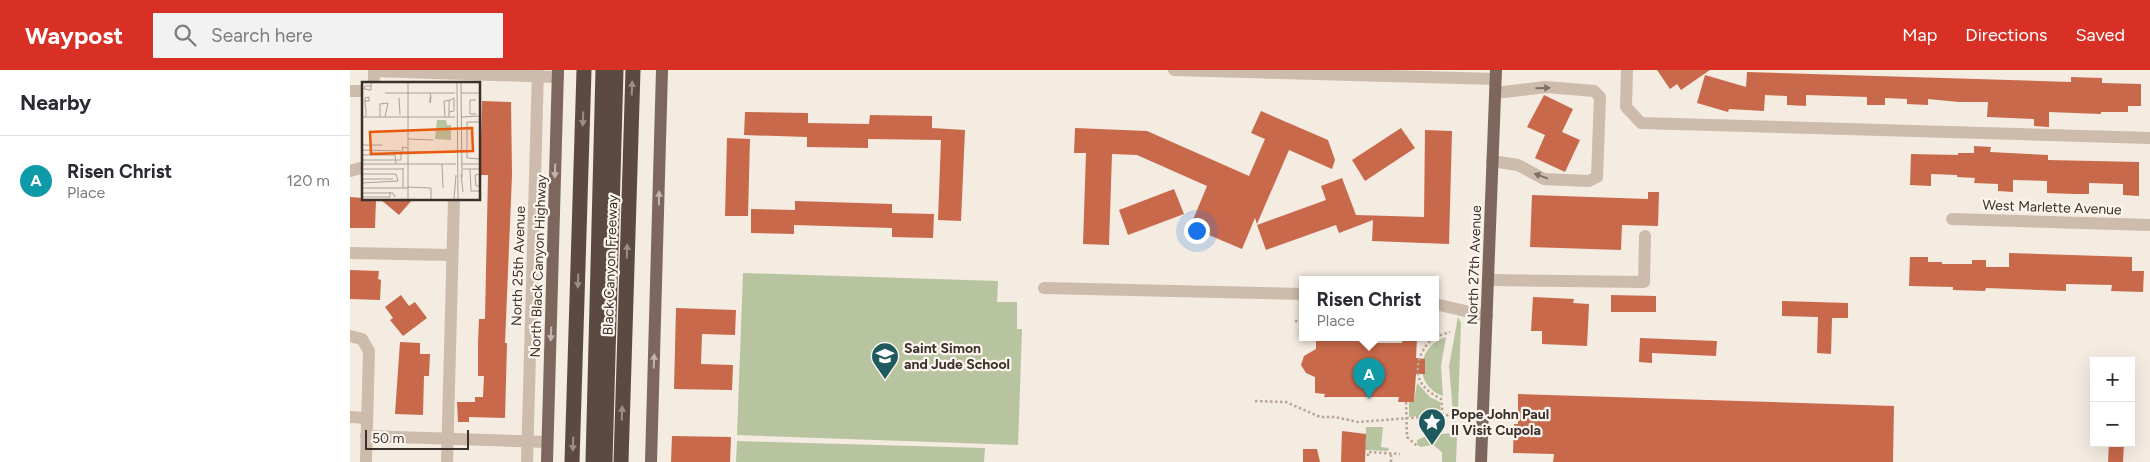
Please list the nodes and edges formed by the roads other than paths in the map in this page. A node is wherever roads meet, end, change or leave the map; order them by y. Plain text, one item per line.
1 (584, 70) edge
2 (604, 70) edge
3 (616, 70) edge
4 (633, 70) edge
5 (662, 70) edge
6 (1174, 70) edge
7 (1627, 70) edge
8 (538, 73) edge
9 (558, 73) edge
10 (374, 75) edge
11 (1496, 75) edge
12 (457, 76) edge
13 (1495, 93) junction
14 (2150, 138) edge
15 (1492, 161) junction
16 (454, 200) edge
17 (1952, 219) dead end
18 (2150, 225) edge
19 (1645, 236) dead end
20 (350, 253) edge
21 (452, 255) junction
22 (1488, 280) junction
23 (1044, 288) dead end
24 (1299, 294) edge
25 (1439, 305) edge
26 (1487, 316) junction
27 (350, 336) edge
28 (350, 417) edge
29 (367, 418) junction
30 (366, 436) junction
31 (448, 438) junction
32 (528, 441) junction
33 (548, 442) junction
34 (366, 462) edge
35 (447, 462) edge
36 (527, 462) edge
37 (547, 462) edge
38 (572, 462) edge
39 (593, 462) edge
40 (605, 462) edge
41 (620, 462) edge
42 (652, 462) edge
43 (1481, 462) edge

1 -> 38 highway
2 - 39 highway
3 - 40 highway
41 -> 4 highway, Black Canyon Freeway
42 -> 5 main road
6 - 11 street
7 - 14 street
8 - 9 street
8 - 12 street
8 - 32 street, North 25th Avenue
9 -> 33 main road, North Black Canyon Highway
10 - 12 street
11 - 13 main road, North 27th Avenue
13 - 15 main road, North 27th Avenue
13 -> 15 street
15 - 22 main road, North 27th Avenue
16 - 21 street
17 - 18 street, West Marlette Avenue
19 - 22 street
20 - 21 street
21 - 31 street
22 - 26 main road, North 27th Avenue
23 - 24 street
25 - 26 street
26 - 43 main road, North 27th Avenue
27 - 29 street
28 - 29 street
29 - 30 street
30 - 31 street
30 - 34 street
31 - 32 street
31 - 35 street
32 - 33 street
32 - 36 street, North 25th Avenue
33 - 37 main road, North Black Canyon Highway

